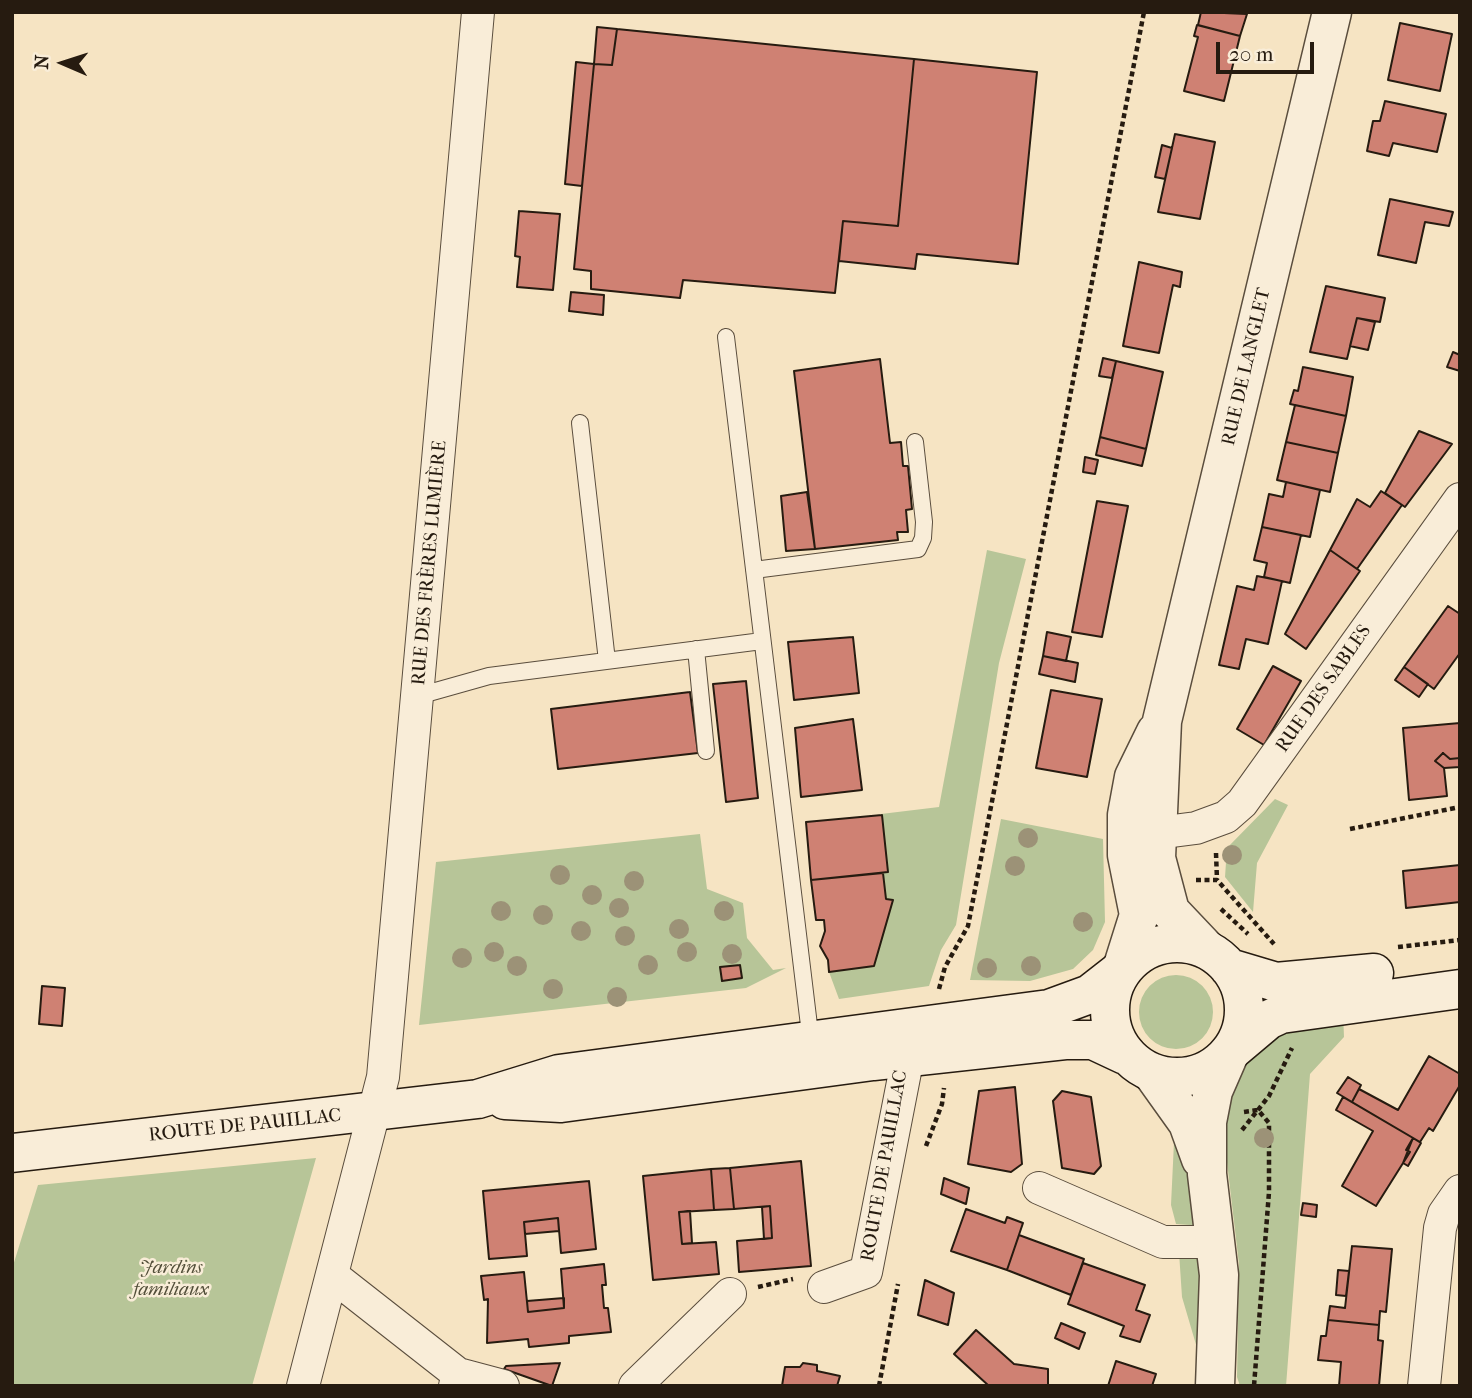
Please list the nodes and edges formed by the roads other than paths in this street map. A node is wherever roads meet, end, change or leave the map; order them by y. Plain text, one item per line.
1 (478, 12) edge
2 (1332, 12) edge
3 (726, 337) dead end
4 (580, 423) dead end
5 (915, 442) dead end
6 (1460, 499) edge
7 (754, 570) junction
8 (762, 641) junction
9 (696, 649) junction
10 (607, 661) junction
11 (418, 696) junction
12 (1162, 721) junction
13 (706, 751) dead end
14 (1157, 833) junction
15 (1218, 958) junction
16 (1460, 962) edge
17 (1122, 969) junction
18 (1460, 989) edge
19 (942, 1039) junction
20 (903, 1044) junction
21 (1230, 1052) junction
22 (813, 1055) junction
23 (1139, 1064) junction
24 (373, 1112) junction
25 (12, 1153) edge
26 (1207, 1174) junction
27 (1038, 1188) dead end
28 (1460, 1191) edge
29 (1216, 1242) junction
30 (333, 1276) junction
31 (814, 1280) road end
32 (730, 1294) road end
33 (456, 1380) edge
34 (303, 1386) edge
35 (503, 1386) edge
36 (635, 1386) edge
37 (1216, 1386) edge
38 (1424, 1386) edge

1 - 11 street, RUE DES FRÈRES LUMIÈRE
2 - 12 main road, RUE DE LANGLET
3 - 7 lane
4 - 10 lane
5 - 7 lane
6 - 14 street, RUE DES SABLES
7 - 8 lane
8 - 9 lane
8 - 22 lane
9 - 10 lane
9 - 13 lane
10 - 11 lane
11 - 24 street, RUE DES FRÈRES LUMIÈRE
12 - 14 main road, RUE DE LANGLET
12 - 17 main road, RUE DE LANGLET
14 - 15 main road, RUE DE LANGLET
15 - 16 main road
15 - 17 main road
15 - 21 main road
17 - 19 main road, ROUTE DE PAUILLAC
17 - 23 main road
18 - 21 main road
19 - 20 main road, ROUTE DE PAUILLAC
19 - 23 main road, ROUTE DE PAUILLAC
20 - 22 main road, ROUTE DE PAUILLAC
20 - 31 street, ROUTE DE PAUILLAC
21 - 23 main road
21 - 26 main road
22 - 24 main road, ROUTE DE PAUILLAC
23 - 26 main road
24 - 25 main road, ROUTE DE PAUILLAC
24 - 30 street, RUE DES FRÈRES LUMIÈRE
26 - 29 main road
27 - 29 street
28 - 38 street
29 - 37 main road
30 - 33 street
30 - 34 street, RUE DES FRÈRES LUMIÈRE
32 - 36 street
33 - 35 street

